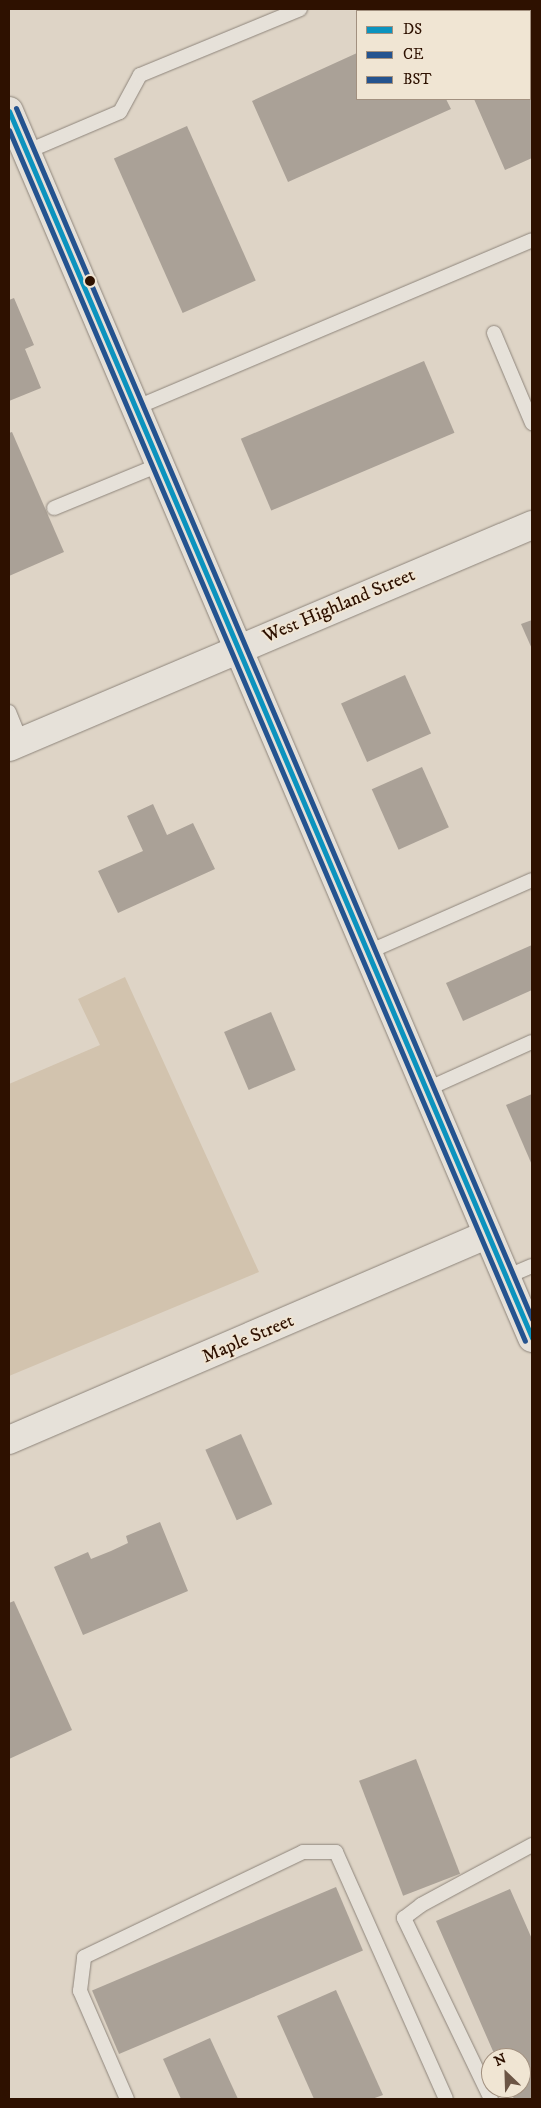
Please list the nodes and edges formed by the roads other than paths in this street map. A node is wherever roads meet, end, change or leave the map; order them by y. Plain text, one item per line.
1 (300, 9) edge
2 (9, 111) edge
3 (26, 152) junction
4 (532, 240) edge
5 (494, 333) dead end
6 (135, 408) junction
7 (532, 423) edge
8 (159, 465) junction
9 (54, 508) dead end
10 (532, 525) edge
11 (237, 649) junction
12 (9, 712) edge
13 (15, 744) edge
14 (532, 880) edge
15 (366, 953) junction
16 (532, 1042) edge
17 (425, 1090) junction
18 (486, 1235) junction
19 (532, 1266) edge
20 (506, 1277) junction
21 (532, 1338) edge
22 (9, 1440) edge
23 (532, 1846) edge
24 (126, 2099) edge
25 (446, 2099) edge
26 (491, 2099) edge

1 - 3 lane
2 - 3 street
3 - 6 street
4 - 6 lane
5 - 7 lane
6 - 8 street
8 - 9 lane
8 - 11 street
10 - 11 street, West Highland Street
11 - 13 street, West Highland Street
11 - 15 street
12 - 13 lane
14 - 15 lane
15 - 17 street
16 - 17 lane
17 - 18 street
18 - 20 street
18 - 22 street, Maple Street
19 - 20 lane
20 - 21 street
23 - 26 lane
24 - 25 lane

